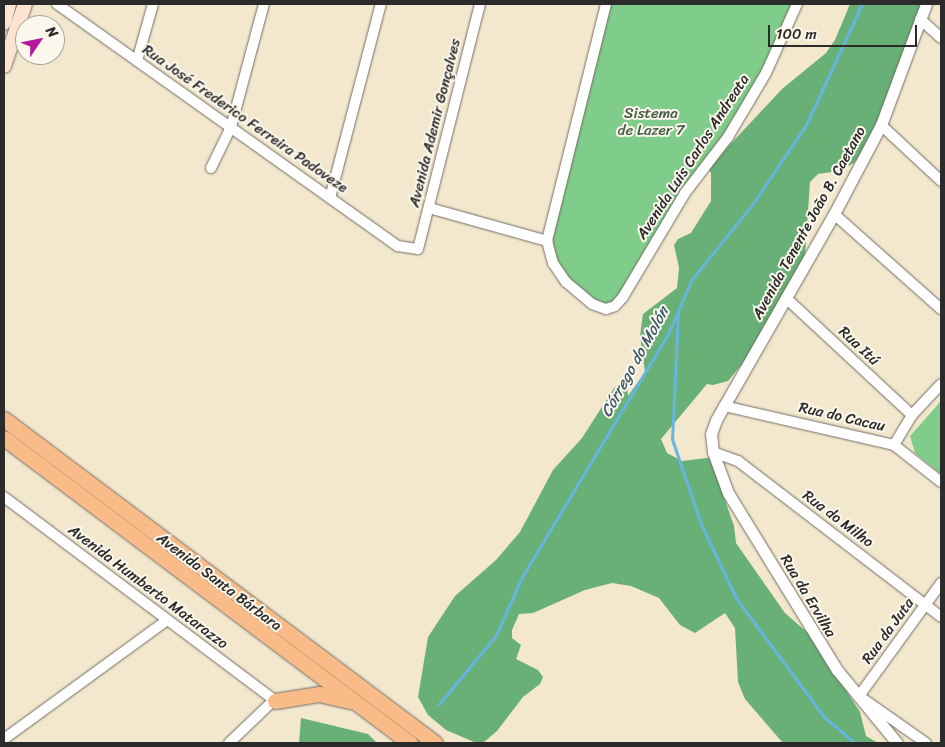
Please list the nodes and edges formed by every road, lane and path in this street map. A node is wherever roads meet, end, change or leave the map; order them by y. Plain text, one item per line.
1 (9, 4) edge
2 (25, 4) edge
3 (57, 4) edge
4 (153, 4) edge
5 (264, 4) edge
6 (381, 4) edge
7 (480, 4) edge
8 (606, 4) edge
9 (797, 4) edge
10 (926, 4) edge
11 (920, 19) junction
12 (4, 23) edge
13 (941, 38) edge
14 (138, 61) junction
15 (4, 66) edge
16 (881, 126) junction
17 (231, 127) junction
18 (211, 168) dead end
19 (941, 181) edge
20 (330, 198) junction
21 (429, 208) junction
22 (834, 214) junction
23 (547, 241) junction
24 (418, 249) joint
25 (786, 298) junction
26 (941, 309) edge
27 (941, 384) edge
28 (724, 406) junction
29 (912, 415) junction
30 (4, 419) edge
31 (4, 438) edge
32 (894, 445) junction
33 (713, 452) junction
34 (941, 482) edge
35 (4, 497) edge
36 (941, 582) edge
37 (925, 605) junction
38 (941, 617) edge
39 (167, 620) junction
40 (859, 696) junction
41 (275, 701) junction
42 (360, 705) junction
43 (4, 739) edge
44 (229, 743) edge
45 (410, 743) edge
46 (435, 743) edge
47 (897, 743) edge
48 (926, 743) edge

1 - 12 main road
2 - 15 main road
3 - 14 street, Rua José Frederico Ferreira Padoveze
4 - 14 street
5 - 17 street
6 - 20 street
7 - 21 street, Avenida Ademir Gonçalves
8 - 23 street
9 - 23 street, Avenida Luis Carlos Andreata
10 - 11 street, Avenida Tenente João B. Caetano
11 - 13 street
11 - 16 street, Avenida Tenente João B. Caetano
14 - 17 street, Rua José Frederico Ferreira Padoveze
16 - 19 street
16 - 22 street, Avenida Tenente João B. Caetano
17 - 18 street
17 - 20 street, Rua José Frederico Ferreira Padoveze
20 - 24 street, Rua José Frederico Ferreira Padoveze
21 - 23 street
21 - 24 street, Avenida Ademir Gonçalves
22 - 25 street, Avenida Tenente João B. Caetano
22 - 26 street
25 - 28 street, Avenida Tenente João B. Caetano
25 - 29 street, Rua Itú
27 - 29 street
28 - 32 street, Rua do Cacau
28 - 33 street, Avenida Tenente João B. Caetano
29 - 32 street
30 - 46 main road, Avenida Santa Bárbara
31 - 42 main road, Avenida Santa Bárbara
32 - 34 street, Rua do Cacau
33 - 37 street, Rua do Milho
33 - 40 street, Rua da Ervilha
35 - 39 street, Avenida Humberto Matarazzo
36 - 37 street, Rua da Juta
37 - 38 street, Rua do Milho
37 - 40 street, Rua da Juta
39 - 41 street, Avenida Humberto Matarazzo
39 - 43 street
40 - 47 street, Rua da Ervilha
40 - 48 street
41 - 42 main road
41 - 44 street
42 - 45 main road, Avenida Santa Bárbara

